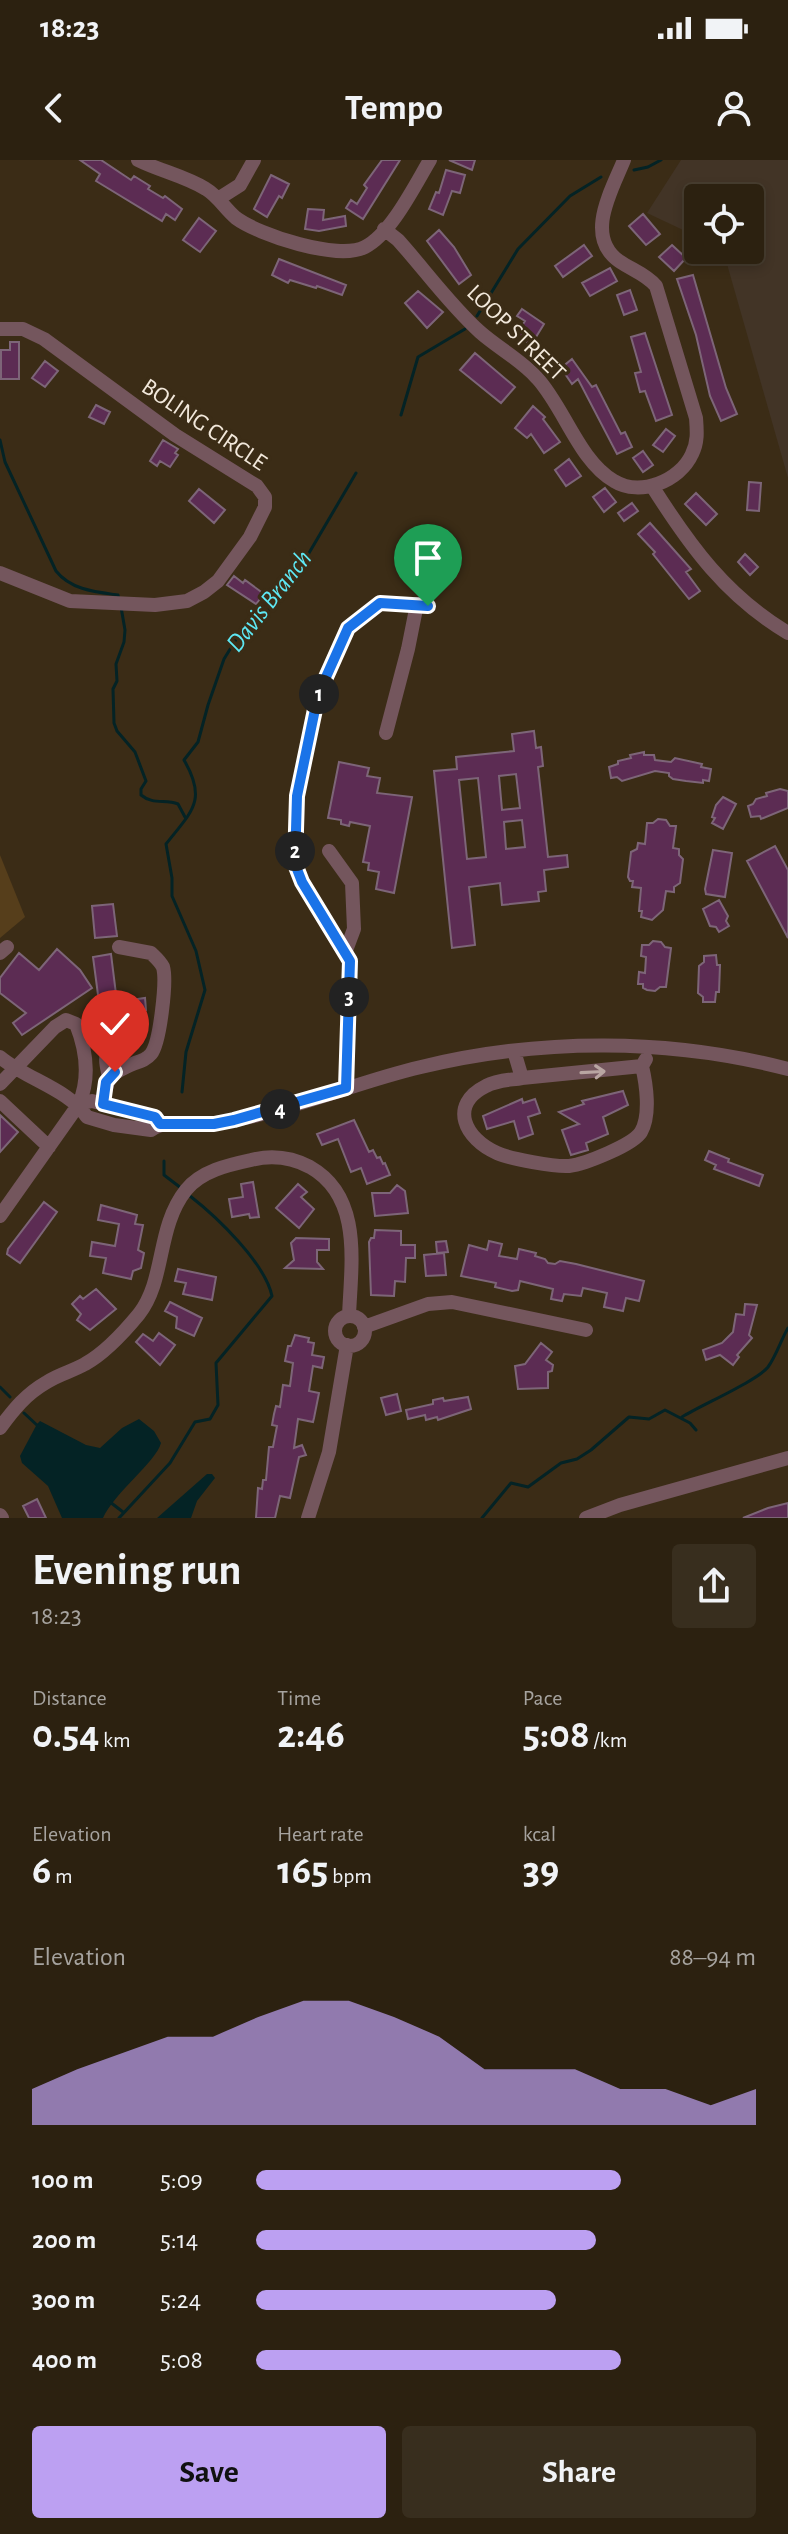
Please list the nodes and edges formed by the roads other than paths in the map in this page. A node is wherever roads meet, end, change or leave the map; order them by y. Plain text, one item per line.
1 (138, 160) edge
2 (254, 160) edge
3 (430, 160) edge
4 (624, 160) edge
5 (218, 199) junction
6 (384, 229) junction
7 (0, 329) edge
8 (652, 486) junction
9 (0, 573) edge
10 (788, 633) edge
11 (386, 733) dead end
12 (329, 851) dead end
13 (119, 947) dead end
14 (345, 953) junction
15 (127, 1036) dead end
16 (653, 1048) junction
17 (514, 1051) junction
18 (0, 1057) edge
19 (642, 1066) junction
20 (788, 1069) edge
21 (17, 1070) junction
22 (109, 1077) junction
23 (522, 1078) junction
24 (0, 1084) edge
25 (346, 1088) junction
26 (0, 1101) edge
27 (79, 1104) junction
28 (103, 1104) junction
29 (160, 1124) junction
30 (49, 1147) junction
31 (0, 1216) edge
32 (349, 1316) junction
33 (364, 1327) junction
34 (586, 1330) dead end
35 (347, 1345) junction
36 (0, 1428) edge
37 (788, 1458) edge
38 (308, 1518) edge
39 (586, 1518) edge

1 - 5 street
2 - 5 street
3 - 6 street
4 - 8 street
5 - 6 street
6 - 8 street, LOOP STREET
7 - 9 street, BOLING CIRCLE
8 - 10 street
11 - 14 street
12 - 14 street
13 - 22 street
14 - 25 street
15 - 22 street
16 - 17 street
16 - 19 street
16 - 20 street
17 - 23 street
17 - 25 street
18 - 21 street
23 -> 19 street
19 - 23 street
21 - 24 street
21 - 27 street
21 - 27 street
22 - 28 street
25 - 29 street
26 - 30 street
27 - 28 street
27 - 29 street
27 - 30 street
28 - 29 street
30 - 31 street
32 - 33 street
32 - 35 street
32 - 36 street
33 - 34 street
33 - 35 street
35 - 38 street
37 - 39 street

